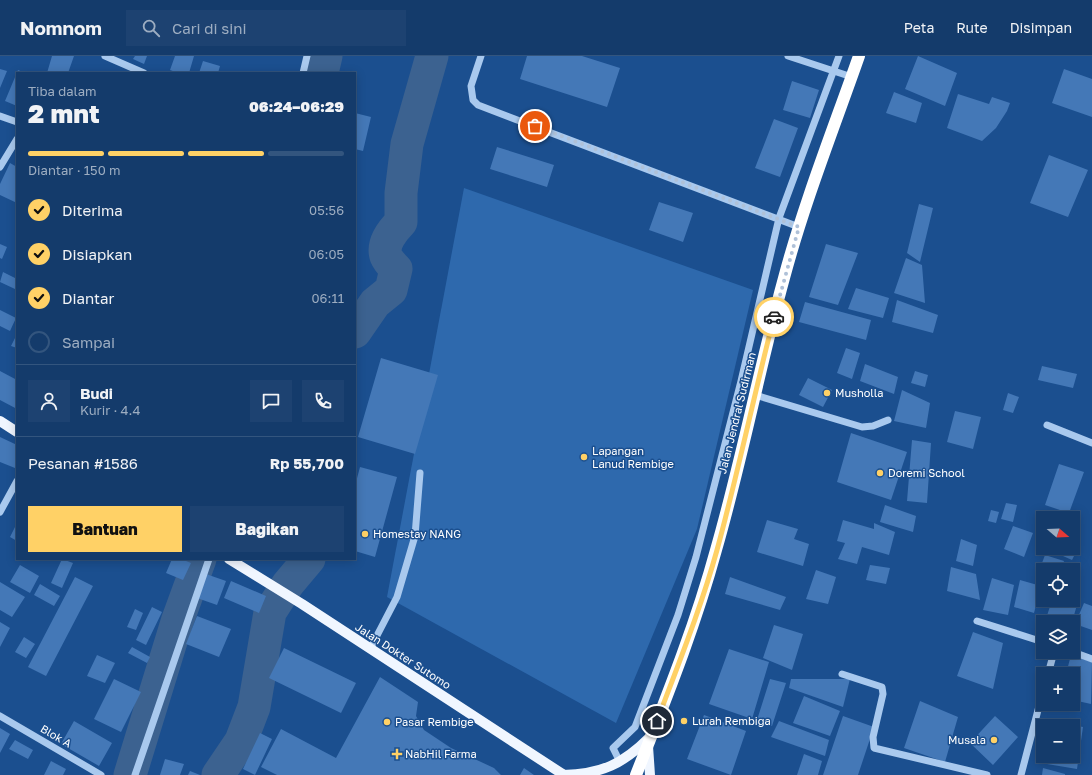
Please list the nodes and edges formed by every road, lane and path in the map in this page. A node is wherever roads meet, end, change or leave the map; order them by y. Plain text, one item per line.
1 (105, 56) edge
2 (307, 56) edge
3 (480, 56) edge
4 (788, 56) edge
5 (839, 56) edge
6 (859, 56) edge
7 (834, 71) junction
8 (142, 72) edge
9 (303, 72) edge
10 (852, 77) junction
11 (0, 116) edge
12 (16, 122) edge
13 (16, 141) edge
14 (0, 168) edge
15 (779, 218) junction
16 (799, 227) junction
17 (755, 395) junction
18 (888, 420) dead end
19 (0, 421) edge
20 (1047, 425) dead end
21 (16, 431) edge
22 (1092, 443) edge
23 (420, 473) dead end
24 (16, 482) edge
25 (0, 512) edge
26 (209, 560) edge
27 (231, 560) edge
28 (977, 621) dead end
29 (1036, 640) edge
30 (370, 649) junction
31 (1080, 655) edge
32 (1092, 659) edge
33 (842, 674) dead end
34 (1038, 711) edge
35 (0, 716) edge
36 (649, 741) junction
37 (620, 762) junction
38 (554, 771) edge
39 (101, 775) edge
40 (135, 775) edge
41 (564, 775) edge
42 (636, 775) edge
43 (650, 775) edge
44 (987, 775) edge
45 (1021, 775) edge

1 - 8 street
2 - 9 street
3 - 15 street
4 - 7 street
5 - 7 street
6 - 10 highway, Jalan Jendral Sudirman
7 - 10 street
7 - 15 street
10 - 16 highway, Jalan Jendral Sudirman
11 - 12 street
13 - 14 street
15 - 16 street
15 - 37 street
16 - 17 highway, Jalan Jendral Sudirman
17 - 18 street
17 - 36 highway, Jalan Jendral Sudirman
19 - 21 main road
20 - 22 street
23 - 30 street
24 - 25 street
26 - 40 street
27 - 30 main road, Jalan Dokter Sutomo
28 - 29 street
30 - 38 main road, Jalan Dokter Sutomo
31 - 32 street
33 - 44 street
34 - 45 street
35 - 39 street, Blok A
36 - 37 main road
36 - 42 highway, Jalan Jendral Sudirman
36 - 43 main road
37 - 41 main road
38 - 41 main road, Jalan Dokter Sutomo

